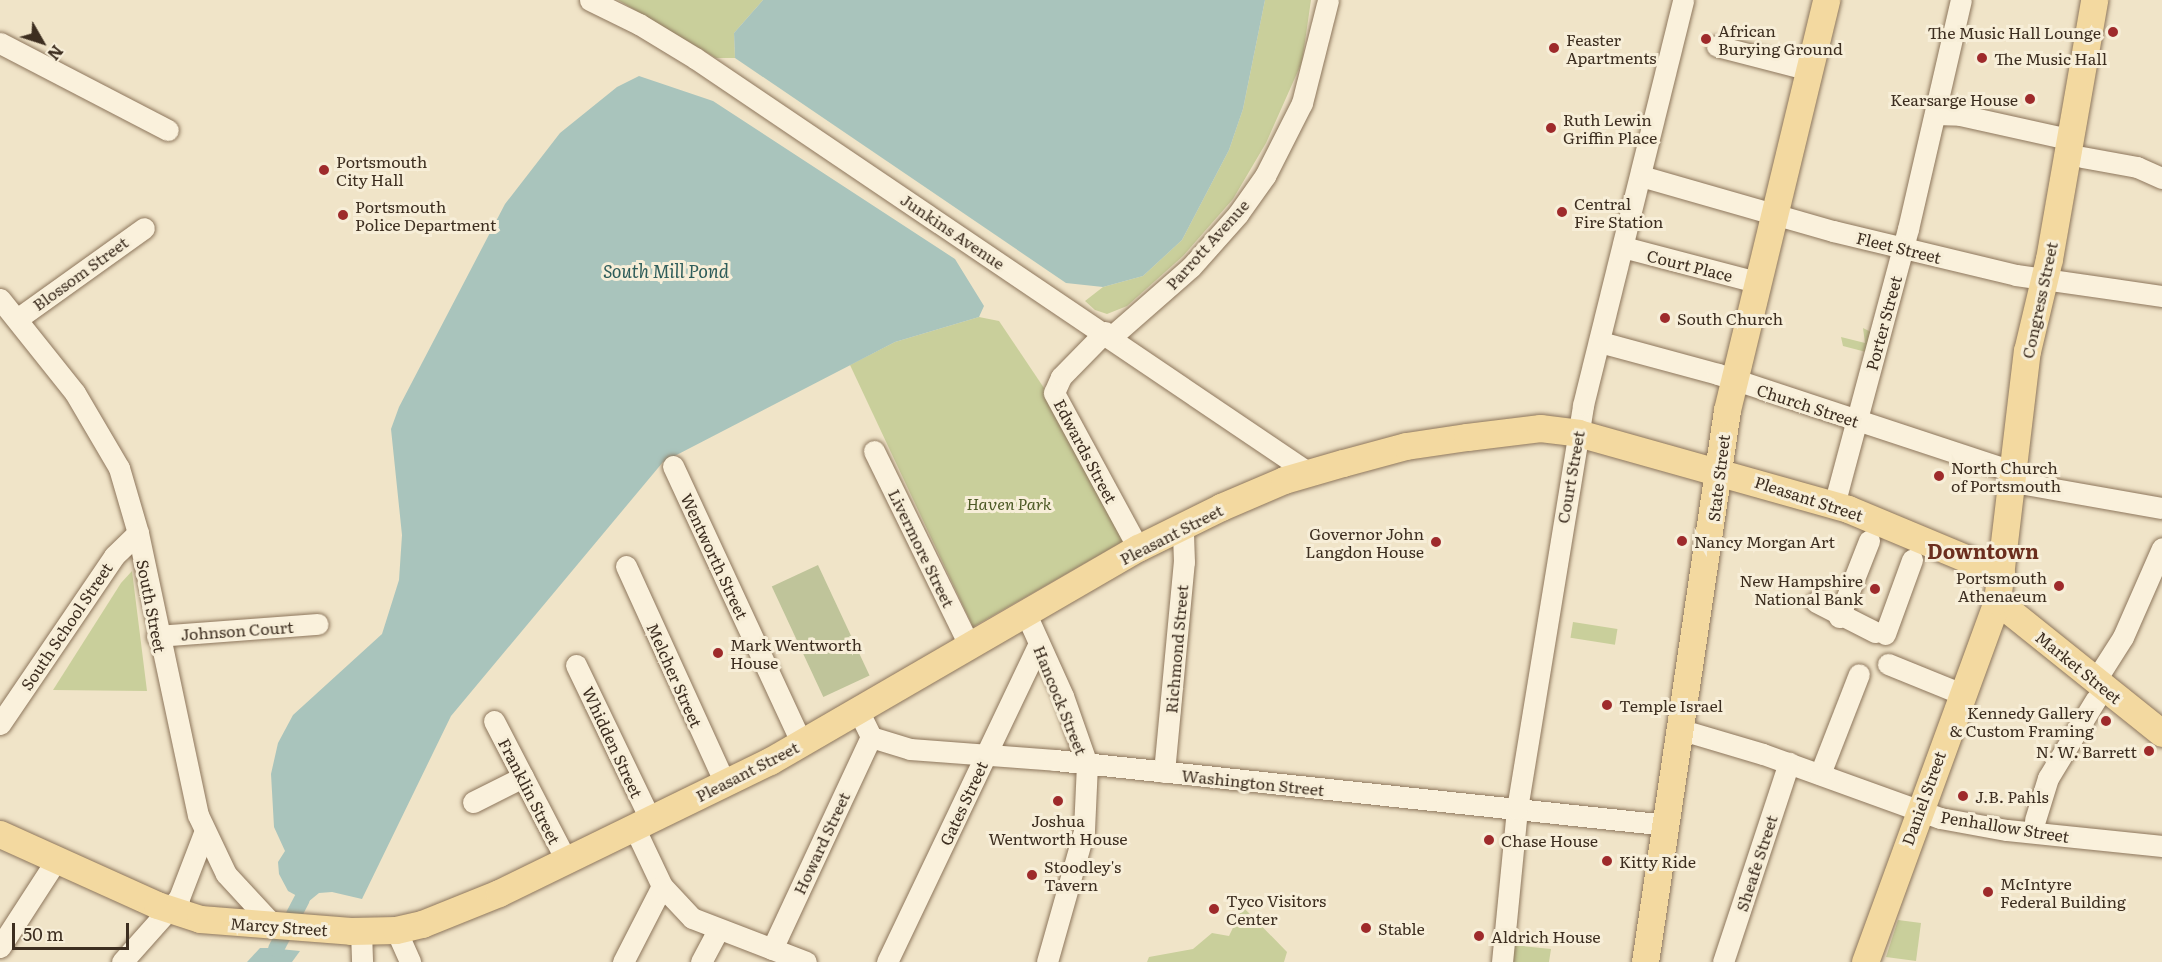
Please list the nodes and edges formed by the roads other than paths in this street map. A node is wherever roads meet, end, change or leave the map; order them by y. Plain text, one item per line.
1 (590, 0) edge
2 (1328, 0) edge
3 (1683, 0) edge
4 (1826, 0) edge
5 (1961, 0) edge
6 (2094, 0) edge
7 (0, 42) edge
8 (1717, 46) dead end
9 (1810, 70) junction
10 (1935, 114) junction
11 (168, 130) dead end
12 (2075, 148) junction
13 (1641, 176) junction
14 (2162, 178) edge
15 (1773, 213) junction
16 (144, 228) dead end
17 (1623, 248) junction
18 (1903, 248) junction
19 (2043, 278) junction
20 (1756, 282) junction
21 (2162, 296) edge
22 (0, 300) edge
23 (17, 319) junction
24 (1108, 335) junction
25 (1600, 342) junction
26 (1734, 380) junction
27 (1857, 421) junction
28 (1578, 433) junction
29 (874, 451) dead end
30 (673, 466) dead end
31 (1720, 471) junction
32 (1309, 472) junction
33 (2014, 477) junction
34 (1834, 505) junction
35 (2162, 508) edge
36 (1183, 525) junction
37 (138, 533) junction
38 (1869, 541) dead end
39 (2162, 548) edge
40 (1138, 549) junction
41 (1912, 560) dead end
42 (626, 566) dead end
43 (2001, 573) junction
44 (1997, 601) junction
45 (1816, 602) dead end
46 (1026, 614) junction
47 (1839, 617) junction
48 (318, 624) dead end
49 (157, 636) junction
50 (1039, 644) junction
51 (969, 645) junction
52 (1888, 664) dead end
53 (576, 665) dead end
54 (1859, 674) dead end
55 (2096, 690) junction
56 (1962, 694) junction
57 (858, 710) junction
58 (494, 721) dead end
59 (0, 724) edge
60 (1682, 730) junction
61 (2162, 733) edge
62 (871, 737) junction
63 (802, 744) junction
64 (986, 754) junction
65 (1789, 763) junction
66 (1087, 764) junction
67 (1164, 772) junction
68 (1820, 774) junction
69 (523, 777) junction
70 (725, 783) junction
71 (473, 802) dead end
72 (1517, 809) junction
73 (1918, 810) junction
74 (2035, 820) dead end
75 (642, 823) junction
76 (1667, 825) junction
77 (204, 833) junction
78 (0, 834) edge
79 (2162, 846) edge
80 (57, 860) junction
81 (566, 860) junction
82 (662, 886) junction
83 (169, 910) junction
84 (283, 926) junction
85 (396, 930) junction
86 (718, 930) junction
87 (361, 931) junction
88 (0, 947) edge
89 (772, 949) junction
90 (122, 962) edge
91 (362, 962) edge
92 (410, 962) edge
93 (623, 962) edge
94 (701, 962) edge
95 (806, 962) edge
96 (887, 962) edge
97 (1047, 962) edge
98 (1502, 962) edge
99 (1645, 962) edge
100 (1723, 962) edge
101 (1864, 962) edge

1 - 24 street, Junkins Avenue
2 - 24 street, Parrott Avenue
3 - 13 street, Court Street
4 - 9 main road, State Street
5 - 10 street, Porter Street
6 - 12 main road, Congress Street
7 - 11 street
8 - 9 street
9 - 15 main road, State Street
10 - 12 street
10 - 18 street, Porter Street
12 - 14 street
12 - 19 main road, Congress Street
13 - 15 street, Fleet Street
13 - 17 street, Court Street
15 - 18 street, Fleet Street
15 - 20 main road, State Street
16 - 23 street, Blossom Street
17 - 20 street, Court Place
17 - 25 street, Court Street
18 - 19 street, Fleet Street
18 - 27 street, Porter Street
19 - 21 street, Fleet Street
19 - 33 main road, Congress Street
20 - 26 main road, State Street
22 - 23 street, South Street
23 - 37 street, South Street
24 - 32 street, Junkins Avenue
24 - 40 street, Edwards Street
25 - 26 street, Church Street
25 - 28 street, Court Street
26 - 27 street, Church Street
26 - 31 main road, State Street
27 - 33 street, Church Street
27 - 34 street, Porter Street
28 - 31 main road, Pleasant Street
28 - 32 main road, Pleasant Street
28 - 72 street, Court Street
29 - 51 street, Livermore Street
30 - 63 street, Wentworth Street
31 - 34 main road, Pleasant Street
31 - 60 main road, State Street
32 - 36 main road, Pleasant Street
33 - 35 street, Church Street
33 - 43 main road, Congress Street
34 - 43 main road, Pleasant Street
36 - 40 main road, Pleasant Street
36 - 67 street, Richmond Street
37 - 49 street, South Street
37 - 59 street, South School Street
38 - 47 street
39 - 55 street
40 - 46 main road, Pleasant Street
41 - 47 street
42 - 70 street, Melcher Street
43 - 44 main road, Congress Street
44 - 55 main road, Market Street
44 - 56 main road, Daniel Street
45 - 47 street
46 - 50 street, Hancock Street
46 - 51 main road, Pleasant Street
48 - 49 street, Johnson Court
49 - 77 street, South Street
50 - 64 street, Gates Street
50 - 66 street, Hancock Street
51 - 57 main road, Pleasant Street
52 - 56 street
53 - 75 street, Whidden Street
54 - 68 street
55 - 61 main road, Market Street
55 - 74 street
56 - 73 main road, Daniel Street
57 - 62 street
57 - 63 main road, Pleasant Street
58 - 69 street, Franklin Street
60 - 65 street, Penhallow Street
60 - 76 main road, State Street
62 - 64 street, Washington Street
62 - 89 street, Howard Street
63 - 70 main road, Pleasant Street
64 - 66 street, Washington Street
64 - 96 street, Gates Street
65 - 68 street, Penhallow Street
65 - 100 street, Sheafe Street
66 - 67 street, Washington Street
66 - 97 street, Hancock Street
67 - 72 street, Washington Street
68 - 73 street, Penhallow Street
69 - 71 street
69 - 81 street, Franklin Street
70 - 75 main road, Pleasant Street
72 - 76 street, Washington Street
72 - 98 street, Court Street
73 - 79 street, Penhallow Street
73 - 101 main road, Daniel Street
75 - 81 main road, Pleasant Street
75 - 82 street, Whidden Street
76 - 99 main road, State Street
77 - 83 street
77 - 84 street, South Street
78 - 80 main road, Marcy Street
80 - 83 main road, Marcy Street
80 - 88 street
81 - 85 main road, Pleasant Street
82 - 86 street, Whidden Street
82 - 93 street
83 - 84 main road, Marcy Street
83 - 90 street
84 - 87 main road, Marcy Street
85 - 87 main road, Marcy Street
85 - 92 street
86 - 89 street, Whidden Street
86 - 94 street
87 - 91 street
89 - 95 street, Whidden Street

